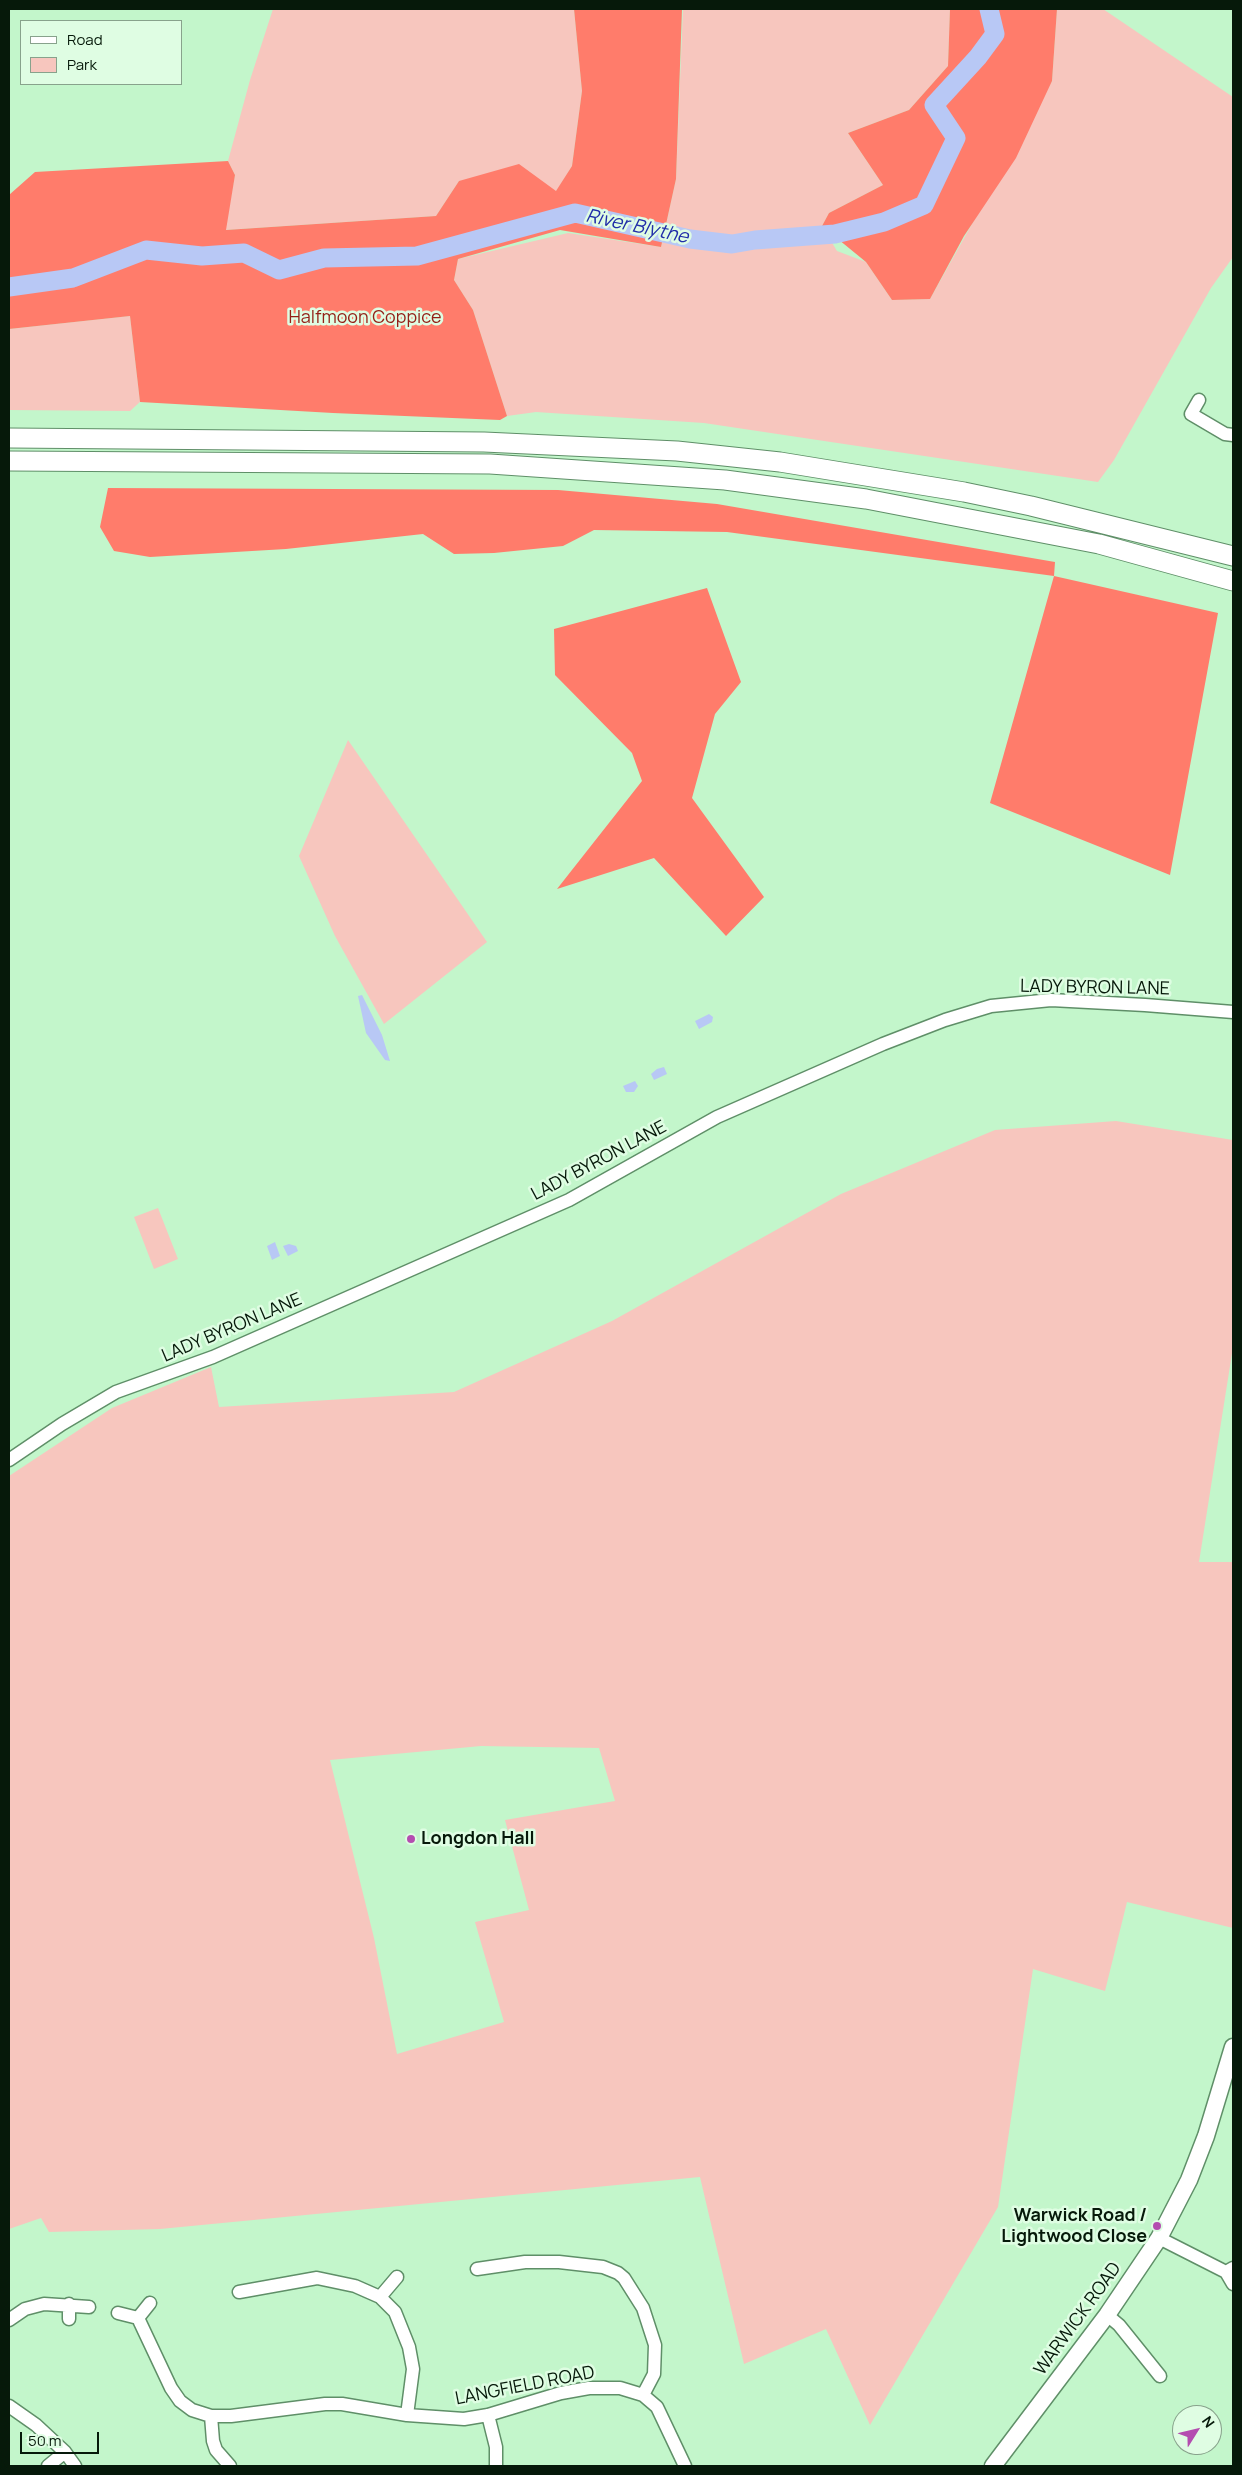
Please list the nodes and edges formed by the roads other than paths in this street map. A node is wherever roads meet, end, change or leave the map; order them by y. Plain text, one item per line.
1 (1199, 400) dead end
2 (1233, 435) edge
3 (9, 438) edge
4 (9, 461) edge
5 (1144, 555) junction
6 (1233, 556) edge
7 (1233, 581) edge
8 (1233, 588) edge
9 (1233, 1012) edge
10 (9, 1460) edge
11 (1233, 2047) edge
12 (1159, 2238) junction
13 (478, 2269) dead end
14 (1230, 2270) edge
15 (397, 2277) dead end
16 (1233, 2284) edge
17 (239, 2292) dead end
18 (380, 2297) junction
19 (150, 2303) dead end
20 (69, 2304) junction
21 (89, 2308) dead end
22 (118, 2313) dead end
23 (1107, 2315) junction
24 (138, 2318) junction
25 (69, 2319) dead end
26 (9, 2320) edge
27 (1160, 2376) dead end
28 (643, 2395) junction
29 (9, 2406) edge
30 (407, 2415) junction
31 (488, 2415) junction
32 (212, 2416) junction
33 (65, 2452) junction
34 (48, 2466) edge
35 (75, 2466) edge
36 (230, 2466) edge
37 (496, 2466) edge
38 (684, 2466) edge
39 (994, 2466) edge

1 - 2 street
3 - 6 highway
4 - 5 highway
5 - 7 highway
5 - 8 highway
9 - 10 street, LADY BYRON LANE
11 - 12 main road, WARWICK ROAD
12 - 14 street
12 - 23 main road, WARWICK ROAD
13 - 28 street
14 - 16 street
15 - 18 street
17 - 18 street
18 - 30 street
19 - 24 street
20 - 21 street
20 - 25 street
20 - 26 street
22 - 24 street
23 - 27 street
23 - 39 main road, WARWICK ROAD
24 - 32 street, LANGFIELD ROAD
28 - 31 street, LANGFIELD ROAD
28 - 38 street
29 - 33 street
30 - 31 street, LANGFIELD ROAD
30 - 32 street, LANGFIELD ROAD
31 - 37 street
32 - 36 street
33 - 34 street
33 - 35 street

